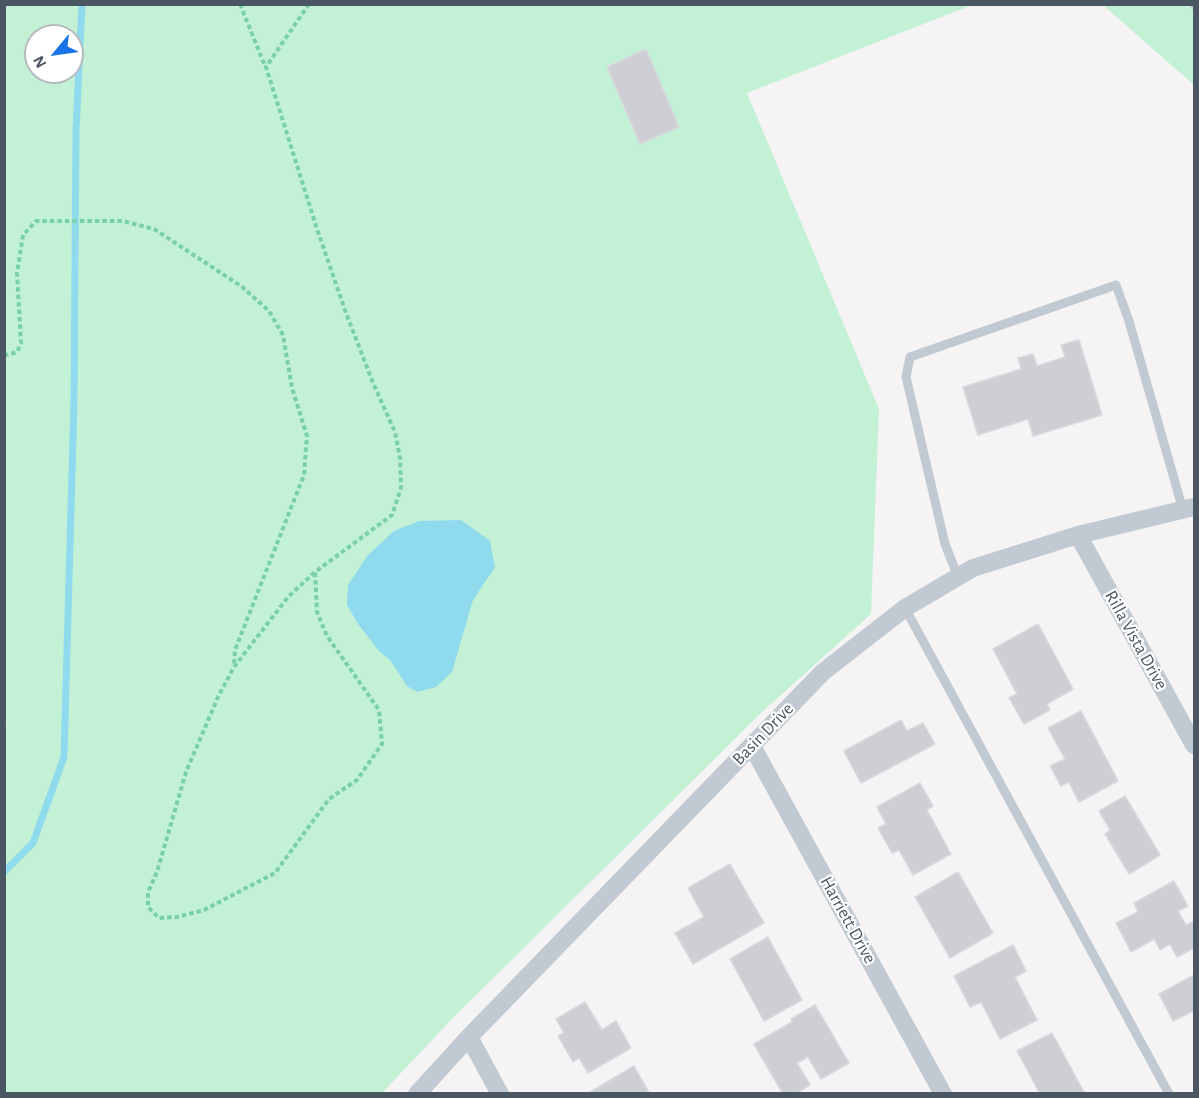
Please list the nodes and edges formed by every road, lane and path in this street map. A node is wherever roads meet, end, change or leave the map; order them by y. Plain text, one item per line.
1 (240, 4) edge
2 (309, 4) edge
3 (266, 67) junction
4 (4, 354) edge
5 (1189, 509) edge
6 (1078, 535) junction
7 (315, 572) junction
8 (958, 577) junction
9 (905, 609) junction
10 (234, 667) junction
11 (1194, 745) edge
12 (752, 746) junction
13 (469, 1036) junction
14 (417, 1094) edge
15 (500, 1094) edge
16 (943, 1094) edge
17 (1169, 1094) edge

1 - 3 path
2 - 3 path
3 - 7 path
4 - 10 path
5 - 6 street, Basin Drive
5 - 8 lane
6 - 8 street, Basin Drive
6 - 11 street, Rilla Vista Drive
7 - 10 path
7 - 10 path
8 - 9 street, Basin Drive
9 - 12 street, Basin Drive
9 - 17 lane
12 - 13 street, Basin Drive
12 - 16 street, Harriett Drive
13 - 14 street, Basin Drive
13 - 15 street

